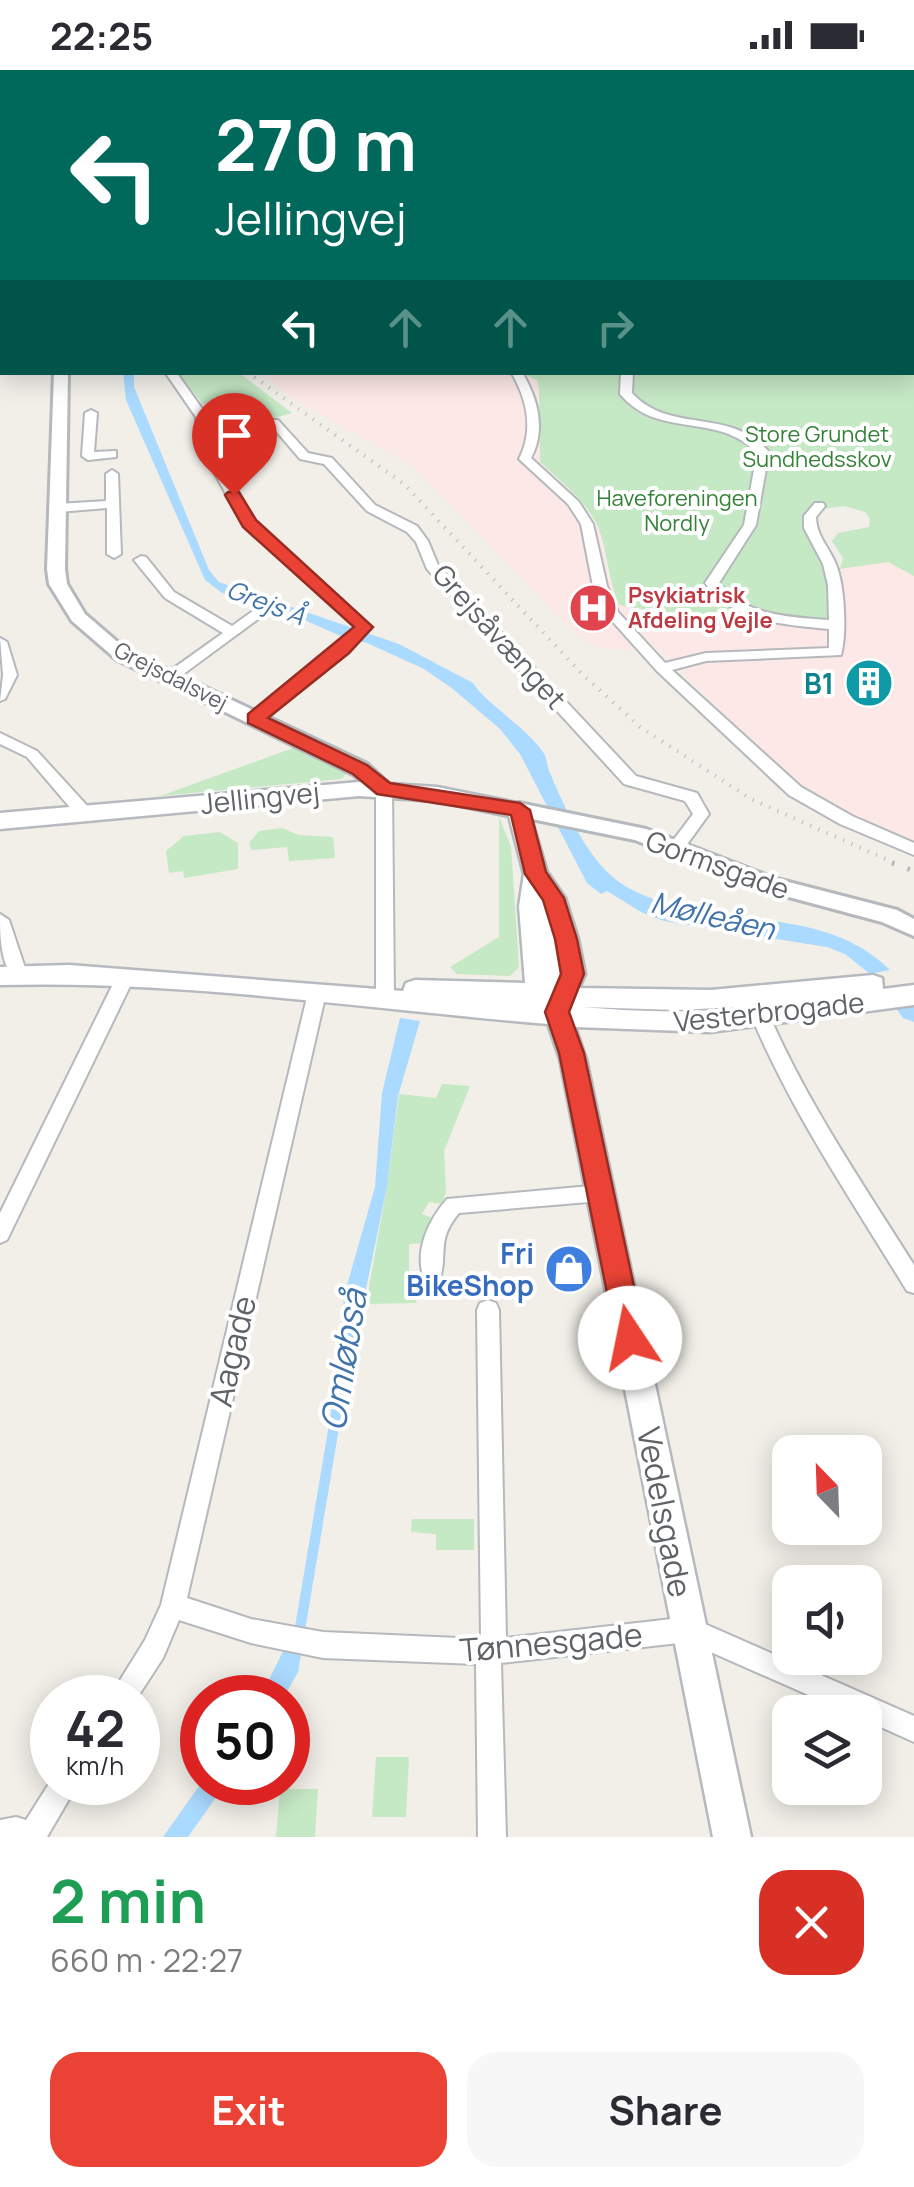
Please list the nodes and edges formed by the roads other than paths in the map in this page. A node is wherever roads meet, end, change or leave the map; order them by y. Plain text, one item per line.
1 (61, 375) edge
2 (172, 375) edge
3 (517, 375) edge
4 (628, 375) edge
5 (60, 422) junction
6 (274, 422) dead end
7 (112, 454) dead end
8 (112, 474) dead end
9 (112, 504) junction
10 (818, 506) dead end
11 (58, 508) junction
12 (114, 554) dead end
13 (141, 560) dead end
14 (262, 611) dead end
15 (834, 625) junction
16 (232, 632) junction
17 (0, 642) edge
18 (662, 668) junction
19 (169, 678) junction
20 (0, 696) edge
21 (255, 719) junction
22 (0, 738) edge
23 (384, 800) junction
24 (529, 812) junction
25 (85, 814) junction
26 (0, 820) edge
27 (677, 846) junction
28 (914, 850) edge
29 (0, 920) edge
30 (912, 926) edge
31 (9, 975) edge
32 (125, 978) junction
33 (914, 980) edge
34 (317, 993) junction
35 (914, 995) edge
36 (385, 996) junction
37 (555, 1000) junction
38 (757, 1008) junction
39 (602, 1193) junction
40 (0, 1234) edge
41 (432, 1275) dead end
42 (914, 1284) edge
43 (488, 1310) dead end
44 (173, 1606) junction
45 (689, 1629) junction
46 (491, 1652) junction
47 (137, 1675) edge
48 (914, 1729) edge
49 (51, 1805) edge
50 (0, 1834) edge
51 (31, 1836) edge
52 (492, 1837) edge
53 (732, 1837) edge

1 - 5 street, Grejsdalsvej
2 - 21 street
3 - 18 street
4 - 15 street
5 - 7 street
5 - 11 street, Grejsdalsvej
6 - 27 street, Grejsåvænget
8 - 9 street
9 - 11 street
9 - 12 street
10 - 15 street
11 - 19 street, Grejsdalsvej
13 - 16 street
14 - 16 street
15 - 18 street
16 - 19 street
17 - 20 street
18 - 28 street
19 - 21 street, Grejsdalsvej
21 - 23 street, Grejsdalsvej
22 - 25 street
23 - 24 main road, Jellingvej
23 - 25 main road, Jellingvej
23 - 36 street
24 - 27 street, Gormsgade
24 - 37 main road, Vedelsgade
25 - 26 main road, Jellingvej
27 - 30 street, Gormsgade
29 - 31 street
31 - 32 main road, Vesterbrogade
32 - 34 main road, Vesterbrogade
32 - 40 street
33 - 38 main road, Vesterbrogade
34 - 36 main road, Vesterbrogade
34 - 44 street, Aagade
35 - 38 main road, Vesterbrogade
36 - 37 main road, Vesterbrogade
37 - 38 main road, Vesterbrogade
37 - 38 main road, Vesterbrogade
37 - 39 main road, Vedelsgade
38 - 42 street
39 - 41 street
39 - 45 main road, Vedelsgade
43 - 46 street
44 - 46 street, Tønnesgade
44 - 47 street, Aagade
45 - 46 street, Tønnesgade
45 - 48 street
45 - 53 main road, Vedelsgade
46 - 52 street
49 - 51 street
50 - 51 street

